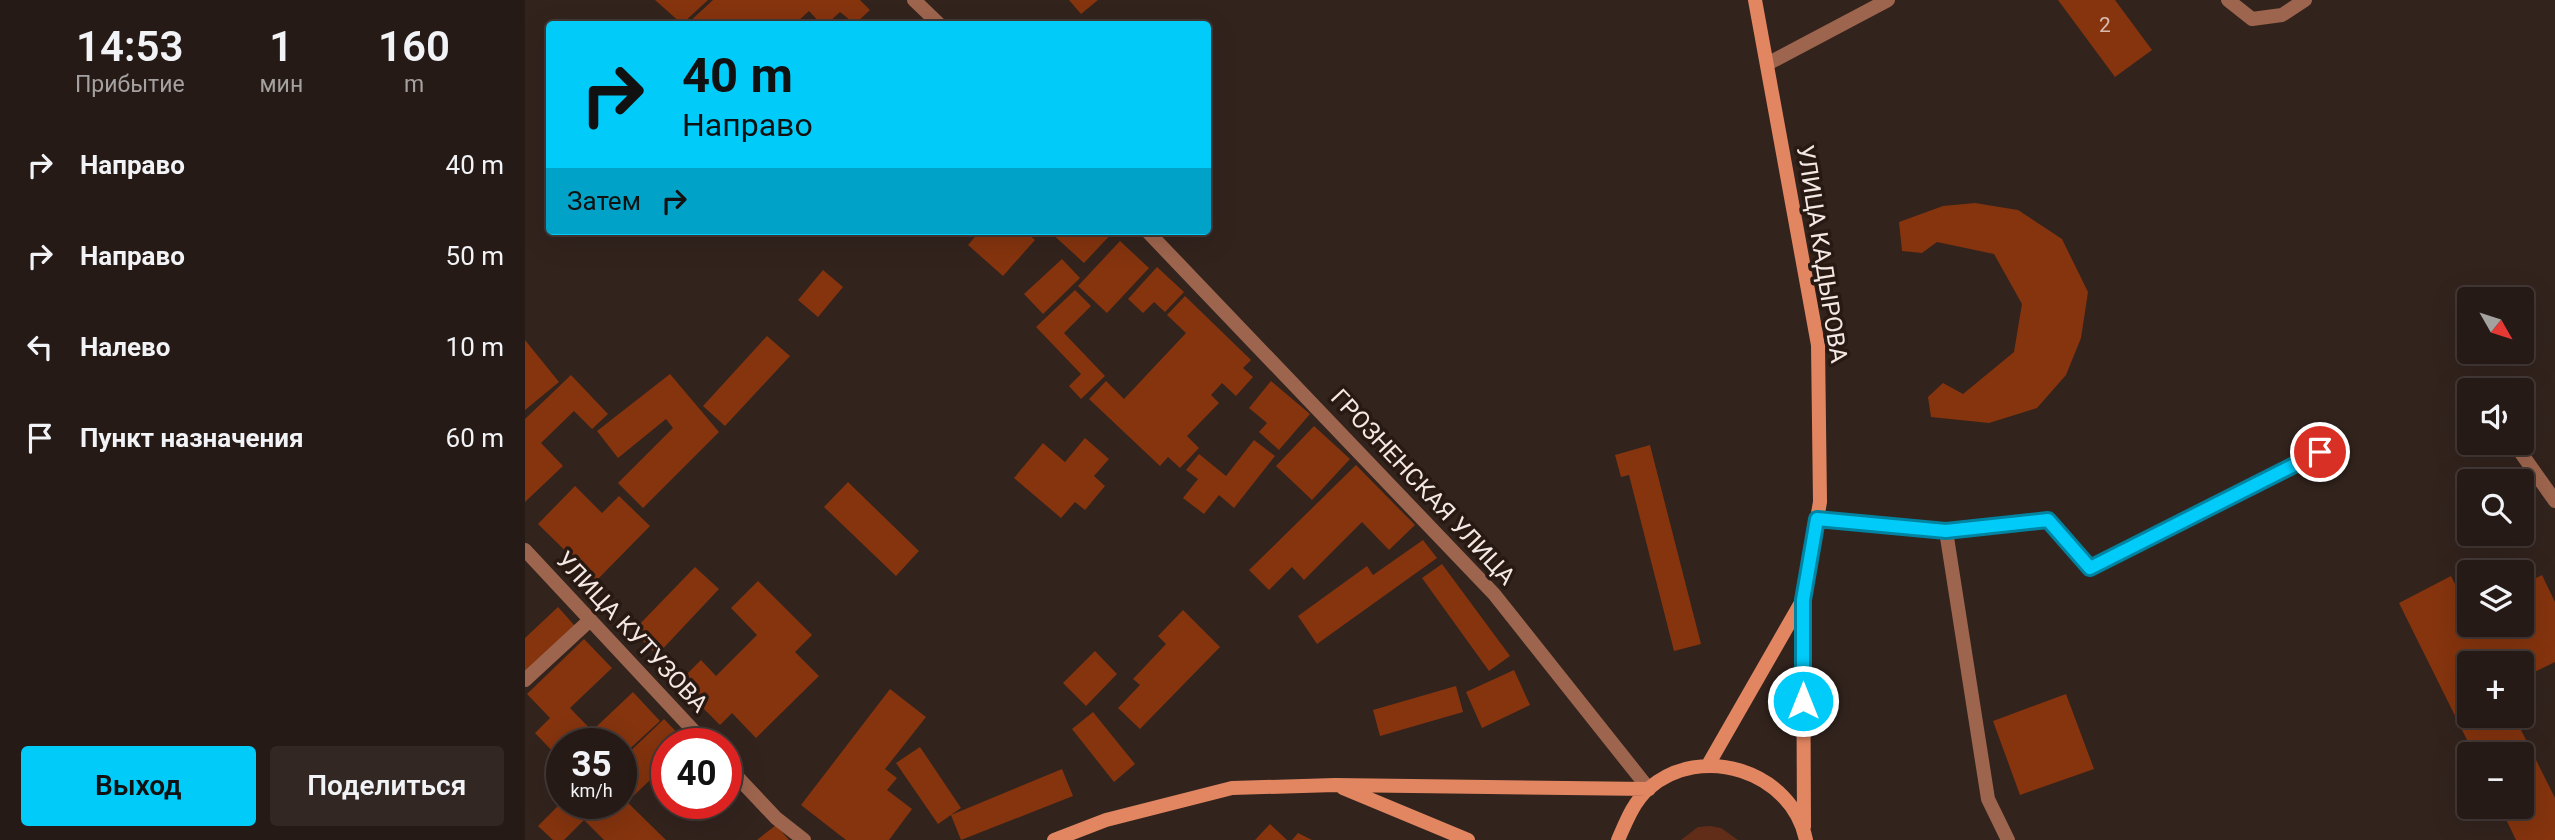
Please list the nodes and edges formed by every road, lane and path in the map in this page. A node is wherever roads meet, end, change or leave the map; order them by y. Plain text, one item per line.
1 (914, 0) edge
2 (1755, 0) edge
3 (1888, 0) edge
4 (2228, 0) edge
5 (2305, 0) edge
6 (936, 21) edge
7 (1769, 63) junction
8 (1151, 235) edge
9 (2320, 452) dead end
10 (2522, 455) edge
11 (2555, 501) edge
12 (1817, 519) junction
13 (1946, 531) junction
14 (525, 550) edge
15 (1803, 600) junction
16 (590, 620) junction
17 (525, 680) edge
18 (691, 728) edge
19 (1708, 765) junction
20 (742, 782) edge
21 (1335, 785) junction
22 (1649, 789) junction
23 (1805, 834) edge
24 (804, 840) edge
25 (1054, 840) edge
26 (1468, 840) edge
27 (1618, 840) edge
28 (2008, 840) edge

1 - 6 street
2 - 7 street, УЛИЦА КАДЫРОВА
3 - 7 street
4 - 5 street
7 - 12 street, УЛИЦА КАДЫРОВА
8 - 22 street, ГРОЗНЕНСКАЯ УЛИЦА
9 - 13 street
10 - 11 street
12 - 13 street
12 - 15 street, УЛИЦА КАДЫРОВА
13 - 28 street
14 - 16 street, УЛИЦА КУТУЗОВА
15 - 19 street, УЛИЦА КАДЫРОВА
15 - 23 street, УЛИЦА КАДЫРОВА
16 - 17 street
16 - 18 street, УЛИЦА КУТУЗОВА
19 - 22 street
19 - 23 street
20 - 24 street
21 - 22 street
21 - 25 street
21 - 26 street
22 - 27 street

